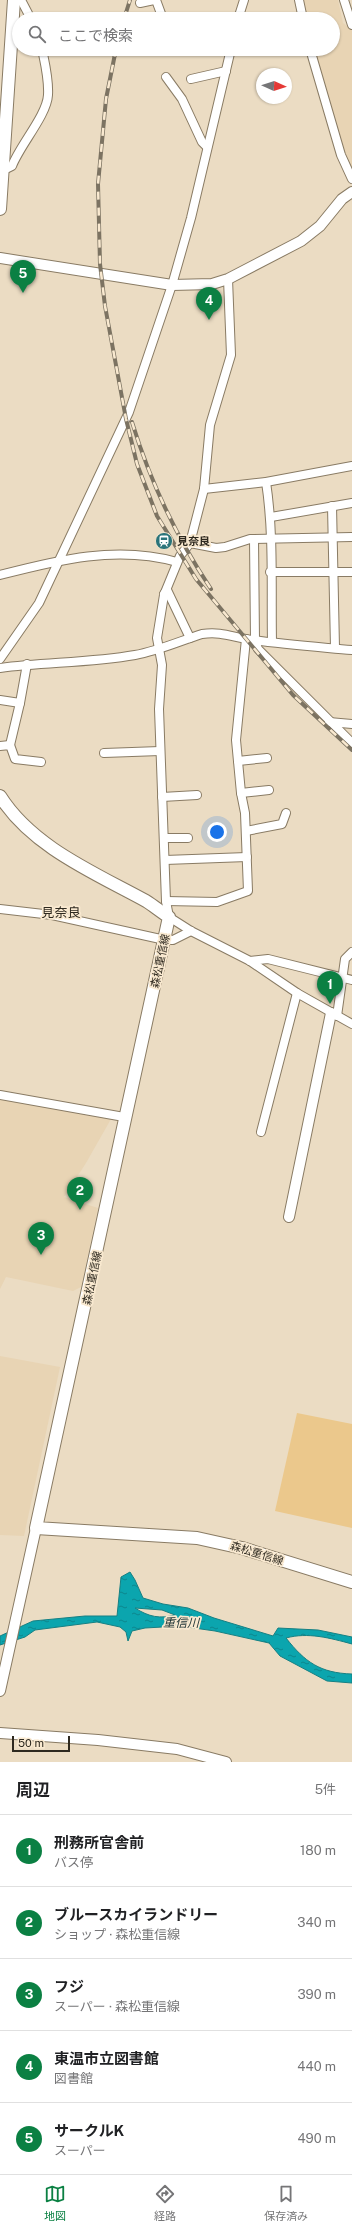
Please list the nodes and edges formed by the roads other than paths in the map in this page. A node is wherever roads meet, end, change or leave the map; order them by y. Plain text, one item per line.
1 (14, 0) edge
2 (21, 0) edge
3 (155, 0) edge
4 (244, 0) edge
5 (299, 0) edge
6 (344, 0) edge
7 (140, 2) dead end
8 (13, 12) edge
9 (27, 12) edge
10 (160, 12) edge
11 (240, 12) edge
12 (302, 12) edge
13 (351, 23) edge
14 (12, 28) edge
15 (43, 56) edge
16 (229, 56) edge
17 (312, 56) edge
18 (226, 71) junction
19 (166, 77) dead end
20 (192, 79) dead end
21 (207, 147) junction
22 (2, 171) junction
23 (352, 179) edge
24 (352, 192) edge
25 (0, 209) edge
26 (0, 258) edge
27 (228, 279) junction
28 (172, 285) junction
29 (352, 466) edge
30 (266, 482) junction
31 (204, 489) junction
32 (352, 503) edge
33 (332, 506) junction
34 (271, 517) junction
35 (352, 537) edge
36 (333, 538) junction
37 (254, 539) junction
38 (270, 539) junction
39 (190, 543) junction
40 (60, 559) junction
41 (177, 562) junction
42 (270, 572) junction
43 (333, 572) junction
44 (352, 572) edge
45 (0, 575) edge
46 (164, 595) junction
47 (190, 638) junction
48 (246, 639) junction
49 (255, 641) junction
50 (272, 642) junction
51 (159, 648) junction
52 (335, 648) junction
53 (352, 650) edge
54 (0, 659) edge
55 (27, 664) junction
56 (0, 668) edge
57 (0, 700) edge
58 (20, 703) junction
59 (329, 722) junction
60 (352, 724) edge
61 (352, 743) edge
62 (10, 745) junction
63 (0, 746) edge
64 (160, 751) junction
65 (104, 753) dead end
66 (267, 758) dead end
67 (238, 761) junction
68 (41, 762) dead end
69 (269, 790) dead end
70 (241, 793) junction
71 (197, 795) dead end
72 (162, 797) junction
73 (1, 801) edge
74 (286, 813) dead end
75 (246, 831) junction
76 (164, 838) junction
77 (188, 838) dead end
78 (247, 857) junction
79 (166, 860) junction
80 (166, 901) junction
81 (0, 909) edge
82 (169, 917) junction
83 (191, 931) junction
84 (165, 940) junction
85 (352, 952) edge
86 (250, 961) junction
87 (342, 978) junction
88 (352, 980) edge
89 (297, 993) junction
90 (334, 1014) junction
91 (352, 1024) edge
92 (0, 1095) edge
93 (124, 1117) junction
94 (261, 1132) dead end
95 (289, 1217) dead end
96 (36, 1528) junction
97 (352, 1582) edge
98 (0, 1690) edge
99 (0, 1733) edge
100 (226, 1762) edge

1 - 8 main road
2 - 9 street
3 - 7 street
3 - 10 street
4 - 11 street
5 - 12 street
6 - 13 street
14 - 22 main road
15 - 22 street
16 - 18 street
17 - 23 street
18 - 20 street
18 - 21 street
19 - 21 street
21 - 28 street
22 - 25 main road
24 - 27 street
26 - 28 street
27 - 28 street
27 - 31 street
28 - 40 street
29 - 30 street
30 - 31 street
30 - 34 street
31 - 39 street
32 - 33 street
33 - 34 street
33 - 36 street
34 - 38 street
35 - 36 street
36 - 38 street
36 - 43 street
37 - 38 street
37 - 39 street
37 - 49 street
38 - 42 street
39 - 41 street
40 - 41 street
40 - 45 street
40 - 54 street
41 - 46 street
42 - 43 street
42 - 50 street
43 - 44 street
43 - 52 street
46 - 47 street
46 - 51 street
47 - 48 street
47 - 51 street
48 - 49 street
48 - 67 street
49 - 50 street
49 - 59 street
50 - 52 street
51 - 55 street
51 - 64 street
52 - 53 street
55 - 56 street
55 - 58 street
57 - 58 street
58 - 62 street
59 - 60 street
59 - 61 street
62 - 63 street
62 - 68 street
64 - 65 street
64 - 72 street
66 - 67 street
67 - 70 street
69 - 70 street
70 - 75 street
71 - 72 street
72 - 76 street
73 - 82 main road
74 - 75 street
75 - 78 street
76 - 77 street
76 - 79 street
78 - 79 street
78 - 80 street
79 - 80 street
80 - 82 street
81 - 84 street
82 - 83 street
82 - 84 main road, 森松重信線
83 - 84 street
83 - 86 street
84 - 93 main road, 森松重信線
85 - 87 street
86 - 87 street
86 - 89 street
87 - 88 street
87 - 90 street
89 - 90 street
89 - 94 street
90 - 91 street
90 - 95 street
92 - 93 street
93 - 96 main road, 森松重信線
96 - 97 main road, 森松重信線
96 - 98 street
99 - 100 street

